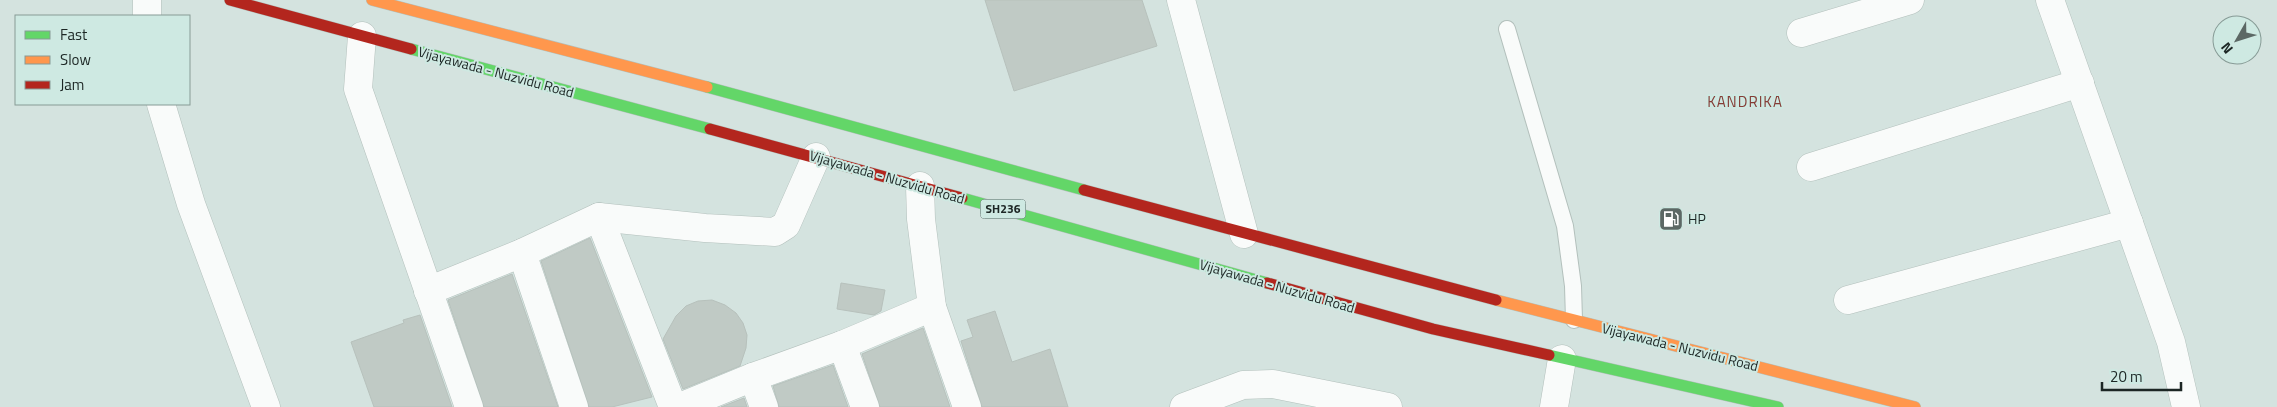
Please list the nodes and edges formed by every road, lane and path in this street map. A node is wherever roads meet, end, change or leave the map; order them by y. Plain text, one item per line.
1 (146, 0) edge
2 (230, 0) edge
3 (372, 0) edge
4 (1181, 0) edge
5 (1910, 0) edge
6 (2050, 0) edge
7 (148, 15) edge
8 (1507, 29) dead end
9 (1801, 33) dead end
10 (362, 36) junction
11 (2080, 83) junction
12 (161, 105) edge
13 (1811, 167) dead end
14 (811, 168) junction
15 (920, 186) junction
16 (599, 217) junction
17 (2129, 222) junction
18 (1244, 234) junction
19 (522, 253) junction
20 (428, 291) junction
21 (1848, 300) dead end
22 (932, 307) junction
23 (1574, 320) junction
24 (842, 345) junction
25 (1561, 368) junction
26 (753, 377) junction
27 (1247, 396) edge
28 (266, 407) edge
29 (469, 407) edge
30 (574, 407) edge
31 (673, 407) edge
32 (680, 407) edge
33 (764, 407) edge
34 (864, 407) edge
35 (967, 407) edge
36 (1184, 407) edge
37 (1388, 407) edge
38 (1554, 407) edge
39 (1778, 407) edge
40 (1915, 407) edge
41 (2186, 407) edge

1 - 7 street
2 - 10 main road, Vijayawada - Nuzvidu Road / SH236
3 - 18 main road, Vijayawada - Nuzvidu Road
4 - 18 street
5 - 9 street
6 - 11 street
8 - 23 lane
10 - 14 main road, Vijayawada - Nuzvidu Road / SH236
10 - 20 street
11 - 13 street
11 - 17 street
12 - 28 street
14 - 15 main road, Vijayawada - Nuzvidu Road / SH236
14 - 16 street
15 - 22 street
15 - 25 main road, Vijayawada - Nuzvidu Road / SH236
16 - 19 street
16 - 31 street
17 - 21 street
17 - 41 street
18 - 23 main road, Vijayawada - Nuzvidu Road
19 - 20 street
19 - 30 street
20 - 29 street
22 - 24 street
22 - 35 street
23 - 40 main road, Vijayawada - Nuzvidu Road
24 - 26 street
24 - 34 street
25 - 38 street
25 - 39 main road, Vijayawada - Nuzvidu Road / SH236
26 - 32 street
26 - 33 street
27 - 36 street
27 - 37 street

